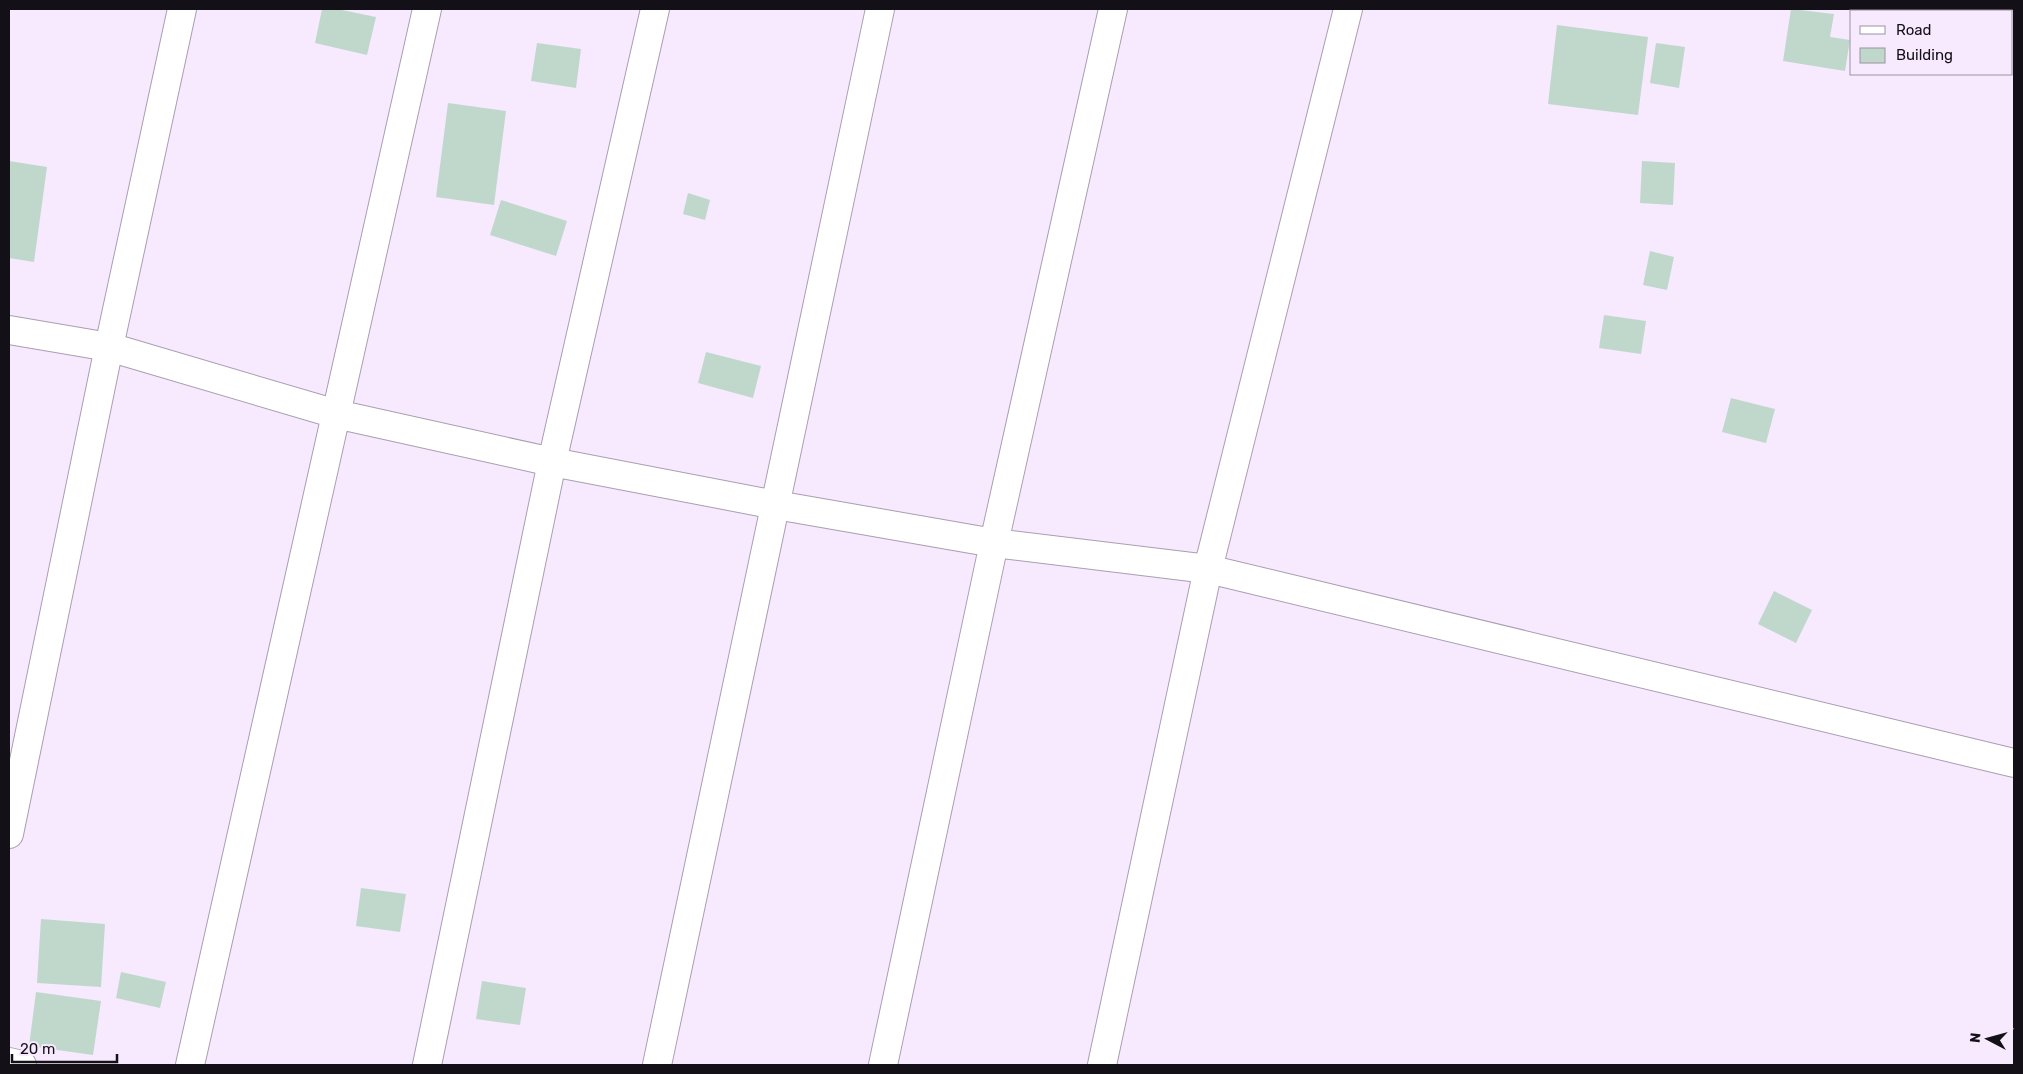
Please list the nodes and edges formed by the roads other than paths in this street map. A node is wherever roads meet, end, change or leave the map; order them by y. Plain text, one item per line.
1 (182, 9) edge
2 (427, 9) edge
3 (655, 9) edge
4 (880, 9) edge
5 (1114, 9) edge
6 (1348, 9) edge
7 (9, 330) edge
8 (110, 347) junction
9 (336, 414) junction
10 (552, 462) junction
11 (776, 505) junction
12 (994, 543) junction
13 (1208, 569) junction
14 (2014, 763) edge
15 (9, 834) edge
16 (9, 1062) edge
17 (22, 1065) edge
18 (190, 1065) edge
19 (427, 1065) edge
20 (657, 1065) edge
21 (883, 1065) edge
22 (1102, 1065) edge

1 - 8 street
2 - 9 street
3 - 10 street
4 - 11 street
5 - 12 street
6 - 13 street
7 - 8 street
8 - 9 street
8 - 15 street
9 - 10 street
9 - 18 street
10 - 11 street
10 - 19 street
11 - 12 street
11 - 20 street
12 - 13 street
12 - 21 street
13 - 14 street
13 - 22 street
16 - 17 street

